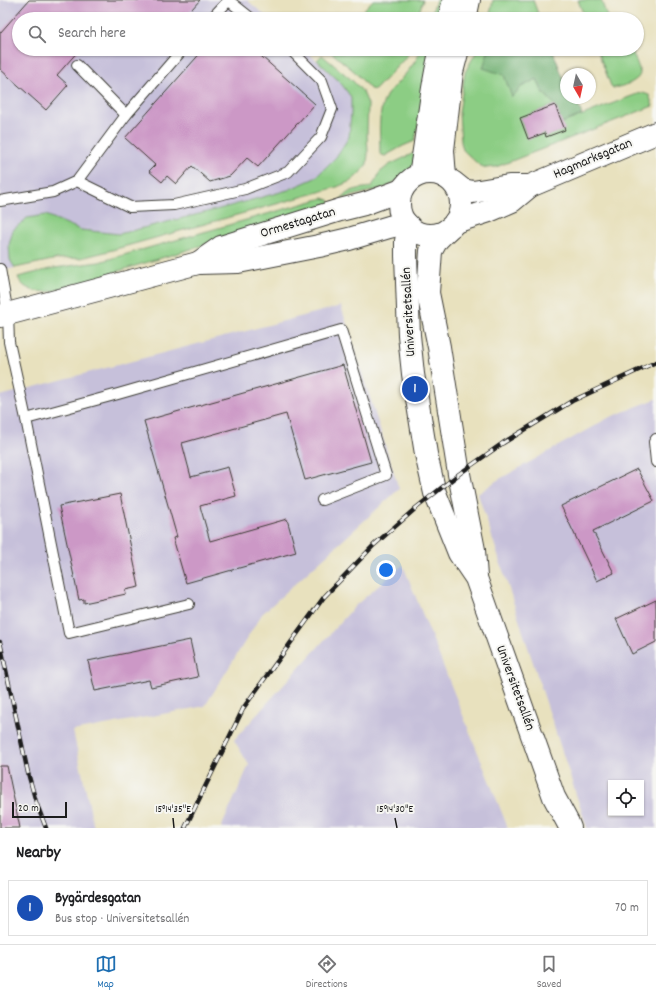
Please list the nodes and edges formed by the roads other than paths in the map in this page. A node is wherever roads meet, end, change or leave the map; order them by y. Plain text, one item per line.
1 (228, 0) edge
2 (454, 0) edge
3 (469, 0) edge
4 (217, 12) edge
5 (243, 12) edge
6 (451, 12) edge
7 (466, 12) edge
8 (177, 56) edge
9 (297, 56) edge
10 (440, 56) edge
11 (456, 56) edge
12 (77, 65) dead end
13 (126, 115) junction
14 (656, 133) edge
15 (420, 174) junction
16 (449, 180) junction
17 (77, 181) junction
18 (530, 186) junction
19 (402, 190) junction
20 (0, 202) edge
21 (408, 224) junction
22 (451, 226) junction
23 (198, 263) junction
24 (0, 269) edge
25 (4, 315) edge
26 (26, 419) junction
27 (656, 439) edge
28 (656, 462) edge
29 (322, 500) dead end
30 (476, 578) junction
31 (189, 604) dead end
32 (554, 797) junction
33 (555, 828) edge
34 (570, 828) edge

1 - 4 lane
1 - 5 lane
2 - 6 street
3 - 7 street
8 - 13 lane
9 - 17 lane
10 - 15 street
11 - 16 street
12 - 13 lane
13 - 17 lane
14 - 18 street, Hagmarksgatan
15 - 16 street
15 - 19 street
16 - 18 street, Hagmarksgatan
16 - 22 street
17 - 20 lane
18 - 22 street, Hagmarksgatan
19 - 21 street
19 - 23 street, Ormestagatan
21 - 22 street
21 - 23 street, Ormestagatan
21 - 30 street, Universitetsallén
22 - 30 street, Universitetsallén
23 - 25 street, Ormestagatan
24 - 25 lane
25 - 26 lane
26 - 29 lane
26 - 31 lane
27 - 28 lane
30 - 32 street, Universitetsallén
32 - 33 street, Universitetsallén
32 - 34 street, Universitetsallén

